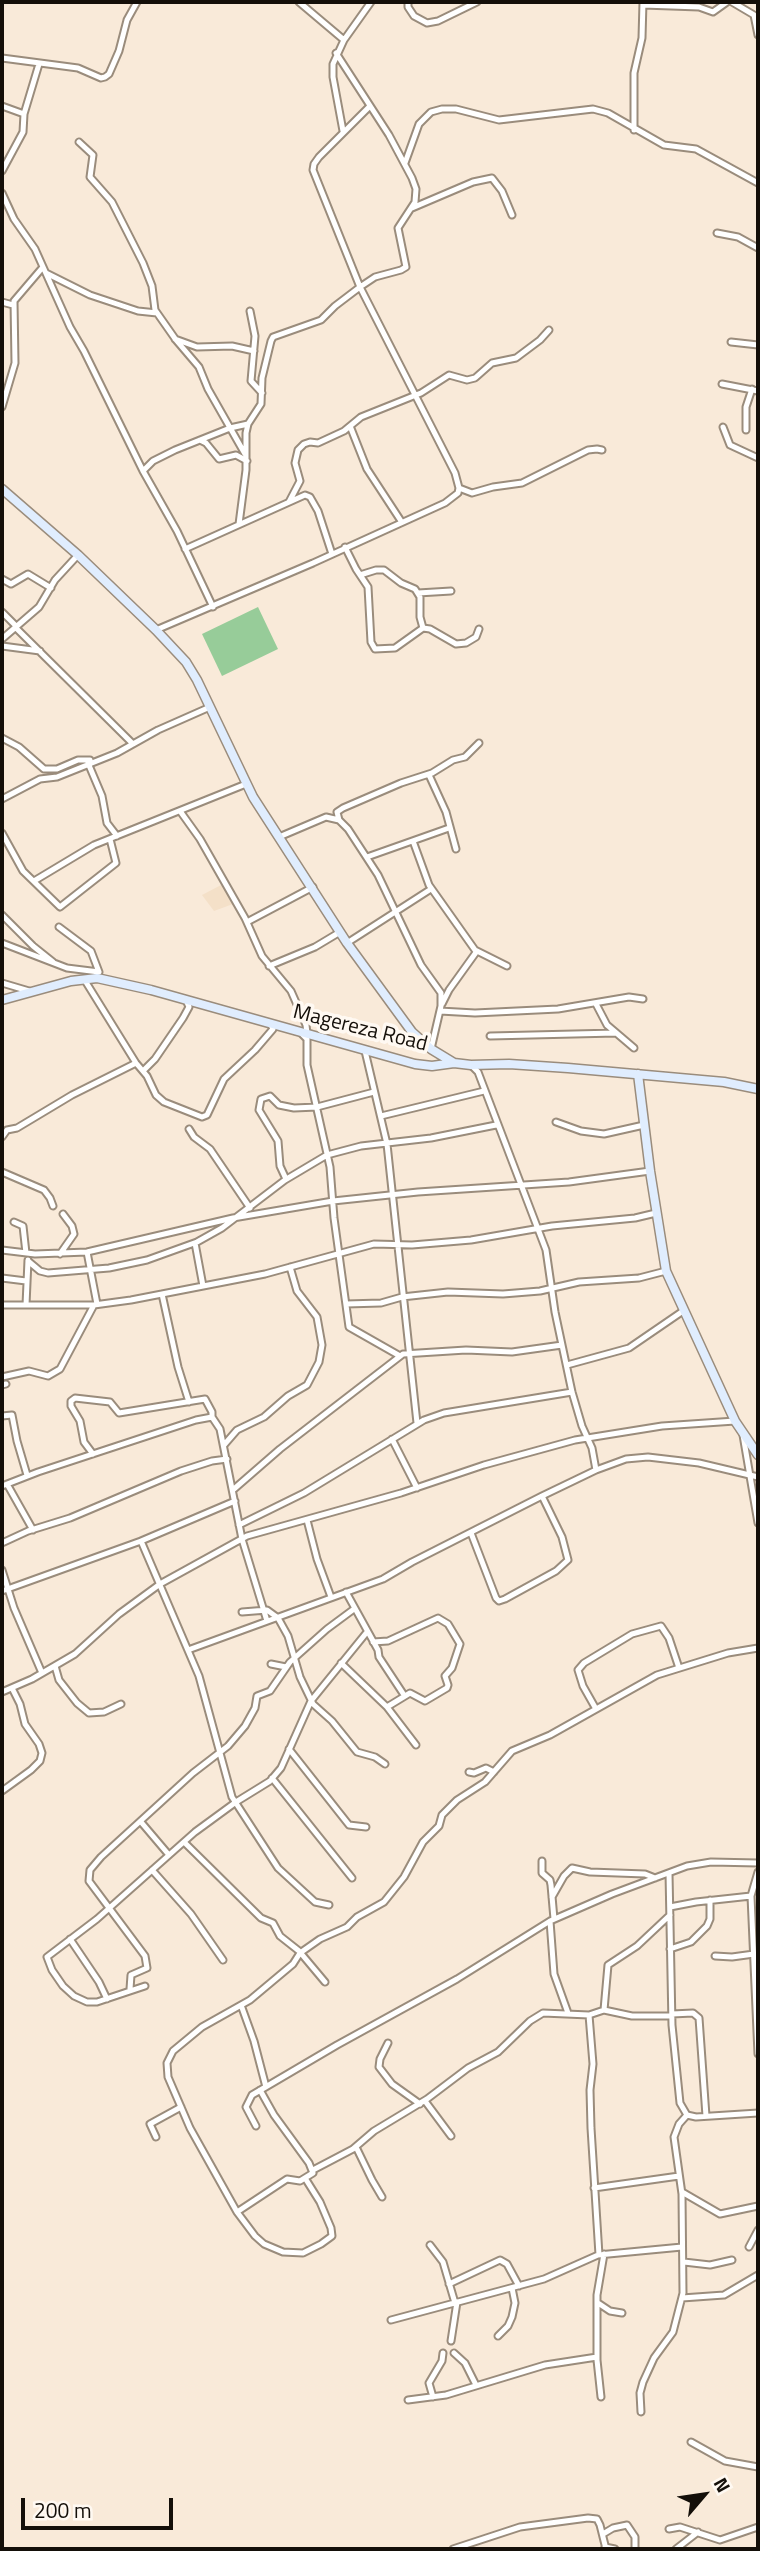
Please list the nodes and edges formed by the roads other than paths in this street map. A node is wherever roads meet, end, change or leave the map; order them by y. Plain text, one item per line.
1 (137, 2) edge
2 (299, 2) edge
3 (371, 2) edge
4 (408, 2) edge
5 (477, 2) edge
6 (730, 2) edge
7 (643, 3) edge
8 (702, 5) edge
9 (758, 35) edge
10 (344, 40) junction
11 (336, 53) junction
12 (2, 58) edge
13 (39, 64) junction
14 (2, 106) edge
15 (370, 106) junction
16 (24, 114) junction
17 (634, 130) junction
18 (343, 131) junction
19 (79, 142) dead end
20 (405, 163) junction
21 (2, 171) edge
22 (758, 183) edge
23 (2, 193) edge
24 (412, 208) junction
25 (512, 215) dead end
26 (717, 233) dead end
27 (758, 248) edge
28 (44, 270) junction
29 (360, 287) junction
30 (2, 302) edge
31 (13, 305) junction
32 (250, 311) dead end
33 (157, 313) junction
34 (549, 330) dead end
35 (175, 339) junction
36 (731, 342) dead end
37 (758, 345) edge
38 (254, 351) junction
39 (722, 384) dead end
40 (755, 390) edge
41 (262, 394) junction
42 (416, 395) junction
43 (2, 407) edge
44 (248, 424) junction
45 (350, 426) junction
46 (723, 427) dead end
47 (230, 428) junction
48 (746, 430) dead end
49 (200, 440) junction
50 (602, 450) dead end
51 (246, 458) junction
52 (758, 458) edge
53 (144, 471) junction
54 (459, 488) junction
55 (2, 489) edge
56 (289, 502) junction
57 (401, 521) junction
58 (239, 524) junction
59 (345, 547) junction
60 (185, 549) junction
61 (332, 554) junction
62 (78, 555) junction
63 (360, 575) junction
64 (2, 579) edge
65 (51, 588) junction
66 (451, 591) dead end
67 (418, 593) junction
68 (213, 607) junction
69 (2, 612) edge
70 (15, 627) junction
71 (423, 628) junction
72 (479, 629) dead end
73 (156, 630) junction
74 (2, 639) edge
75 (2, 646) edge
76 (40, 651) junction
77 (210, 707) junction
78 (2, 738) edge
79 (479, 743) dead end
80 (133, 744) junction
81 (90, 762) junction
82 (429, 775) junction
83 (246, 785) junction
84 (2, 799) edge
85 (180, 811) junction
86 (339, 820) junction
87 (449, 828) junction
88 (2, 833) edge
89 (279, 837) junction
90 (113, 838) junction
91 (413, 841) junction
92 (456, 849) dead end
93 (367, 857) junction
94 (34, 881) junction
95 (313, 887) junction
96 (431, 889) junction
97 (395, 913) junction
98 (2, 915) edge
99 (247, 922) junction
100 (59, 927) dead end
101 (340, 932) junction
102 (2, 943) edge
103 (347, 943) junction
104 (477, 951) junction
105 (55, 964) junction
106 (269, 966) junction
107 (507, 966) dead end
108 (99, 975) junction
109 (84, 979) junction
110 (2, 983) edge
111 (33, 992) junction
112 (643, 999) dead end
113 (2, 1000) edge
114 (186, 1000) junction
115 (596, 1004) junction
116 (441, 1009) junction
117 (271, 1025) junction
118 (616, 1033) junction
119 (302, 1034) junction
120 (489, 1036) dead end
121 (634, 1048) dead end
122 (432, 1049) junction
123 (365, 1051) junction
124 (136, 1063) junction
125 (454, 1063) junction
126 (471, 1065) junction
127 (143, 1071) junction
128 (638, 1074) junction
129 (758, 1089) edge
130 (484, 1091) junction
131 (374, 1092) junction
132 (317, 1107) junction
133 (381, 1116) junction
134 (556, 1122) dead end
135 (496, 1125) junction
136 (644, 1125) junction
137 (189, 1129) dead end
138 (2, 1137) edge
139 (387, 1144) junction
140 (327, 1155) junction
141 (650, 1171) junction
142 (2, 1172) edge
143 (286, 1179) junction
144 (521, 1184) junction
145 (393, 1194) junction
146 (333, 1201) junction
147 (52, 1206) dead end
148 (250, 1208) junction
149 (656, 1213) junction
150 (63, 1214) dead end
151 (239, 1216) junction
152 (14, 1222) dead end
153 (538, 1229) junction
154 (195, 1242) junction
155 (398, 1244) junction
156 (2, 1250) edge
157 (87, 1252) junction
158 (28, 1253) junction
159 (60, 1254) junction
160 (338, 1254) junction
161 (28, 1261) junction
162 (290, 1267) junction
163 (90, 1270) junction
164 (666, 1270) junction
165 (2, 1278) edge
166 (26, 1281) junction
167 (203, 1286) junction
168 (551, 1289) junction
169 (162, 1294) junction
170 (405, 1297) junction
171 (346, 1304) junction
172 (2, 1305) edge
173 (95, 1305) junction
174 (26, 1306) junction
175 (683, 1311) junction
176 (562, 1345) junction
177 (410, 1353) junction
178 (400, 1356) junction
179 (567, 1365) junction
180 (2, 1377) edge
181 (572, 1392) junction
182 (189, 1402) junction
183 (2, 1416) edge
184 (212, 1417) junction
185 (735, 1421) junction
186 (417, 1423) junction
187 (743, 1435) junction
188 (588, 1438) junction
189 (392, 1439) junction
190 (224, 1445) junction
191 (93, 1454) junction
192 (758, 1455) edge
193 (227, 1459) junction
194 (596, 1470) junction
195 (27, 1475) junction
196 (751, 1476) junction
197 (758, 1477) edge
198 (4, 1485) edge
199 (418, 1488) junction
200 (234, 1489) junction
201 (542, 1496) junction
202 (235, 1501) junction
203 (307, 1520) junction
204 (758, 1523) edge
205 (239, 1525) junction
206 (33, 1530) junction
207 (471, 1533) junction
208 (242, 1539) junction
209 (141, 1541) junction
210 (2, 1543) edge
211 (2, 1570) edge
212 (160, 1584) junction
213 (5, 1590) edge
214 (346, 1592) junction
215 (331, 1597) junction
216 (354, 1609) junction
217 (264, 1610) junction
218 (242, 1612) dead end
219 (278, 1618) junction
220 (267, 1621) junction
221 (368, 1632) junction
222 (373, 1642) junction
223 (758, 1648) edge
224 (187, 1650) junction
225 (295, 1658) junction
226 (341, 1663) junction
227 (271, 1664) dead end
228 (55, 1666) junction
229 (286, 1667) junction
230 (678, 1668) junction
231 (42, 1674) junction
232 (12, 1688) junction
233 (2, 1692) edge
234 (404, 1695) junction
235 (311, 1701) junction
236 (121, 1704) dead end
237 (387, 1707) junction
238 (596, 1709) junction
239 (416, 1745) dead end
240 (289, 1749) junction
241 (220, 1754) junction
242 (386, 1764) dead end
243 (469, 1772) dead end
244 (494, 1772) junction
245 (272, 1778) junction
246 (2, 1791) edge
247 (236, 1802) junction
248 (141, 1822) junction
249 (366, 1827) dead end
250 (184, 1842) junction
251 (169, 1855) junction
252 (542, 1861) dead end
253 (758, 1863) edge
254 (152, 1870) junction
255 (758, 1872) edge
256 (669, 1873) junction
257 (352, 1878) dead end
258 (655, 1878) junction
259 (751, 1896) junction
260 (552, 1897) junction
261 (710, 1900) junction
262 (329, 1905) dead end
263 (670, 1907) junction
264 (109, 1908) junction
265 (670, 1915) junction
266 (552, 1920) junction
267 (70, 1939) junction
268 (670, 1949) junction
269 (755, 1951) edge
270 (300, 1953) junction
271 (715, 1956) dead end
272 (223, 1960) dead end
273 (325, 1982) dead end
274 (145, 1986) dead end
275 (130, 1989) junction
276 (107, 1999) junction
277 (241, 2006) junction
278 (604, 2010) junction
279 (568, 2013) junction
280 (589, 2015) junction
281 (672, 2015) junction
282 (757, 2015) edge
283 (758, 2036) edge
284 (388, 2043) dead end
285 (758, 2054) edge
286 (263, 2089) junction
287 (422, 2102) junction
288 (758, 2106) edge
289 (181, 2107) junction
290 (756, 2113) edge
291 (687, 2115) junction
292 (706, 2116) junction
293 (256, 2126) dead end
294 (451, 2136) dead end
295 (156, 2137) dead end
296 (356, 2147) junction
297 (313, 2170) junction
298 (679, 2176) junction
299 (305, 2178) junction
300 (594, 2188) junction
301 (682, 2192) junction
302 (382, 2197) dead end
303 (758, 2206) edge
304 (237, 2212) junction
305 (758, 2230) edge
306 (430, 2245) dead end
307 (682, 2247) junction
308 (749, 2247) dead end
309 (601, 2255) junction
310 (732, 2260) dead end
311 (684, 2262) junction
312 (758, 2275) edge
313 (449, 2284) junction
314 (519, 2286) junction
315 (512, 2288) junction
316 (682, 2298) junction
317 (456, 2302) junction
318 (598, 2304) junction
319 (622, 2313) dead end
320 (391, 2320) dead end
321 (498, 2336) dead end
322 (451, 2341) dead end
323 (443, 2353) dead end
324 (454, 2353) dead end
325 (597, 2357) junction
326 (476, 2385) junction
327 (433, 2397) junction
328 (601, 2398) dead end
329 (408, 2400) dead end
330 (642, 2412) dead end
331 (691, 2441) dead end
332 (758, 2467) edge
333 (758, 2528) edge
334 (669, 2529) dead end
335 (699, 2532) junction
336 (603, 2534) junction
337 (605, 2548) edge
338 (453, 2549) edge
339 (615, 2549) edge
340 (634, 2549) edge
341 (676, 2549) edge

1 - 13 street
2 - 10 street
3 - 10 street
4 - 5 street
6 - 8 street
6 - 9 street
7 - 8 street
7 - 17 street
10 - 11 street
11 - 15 street
11 - 18 street
12 - 13 street
13 - 16 street
14 - 16 street
15 - 18 street
15 - 20 street
16 - 21 street
17 - 20 street
17 - 22 street
18 - 29 street
19 - 33 street
20 - 24 street
23 - 28 street
24 - 25 street
24 - 29 street
26 - 27 street
28 - 31 street
28 - 33 street
28 - 53 street
29 - 41 street
29 - 42 street
30 - 31 street
31 - 43 street
32 - 38 street
33 - 35 street
34 - 42 street
35 - 38 street
35 - 47 street
36 - 37 street
38 - 41 street
39 - 40 street
40 - 48 street
41 - 44 street
42 - 45 street
42 - 54 street
44 - 47 street
44 - 51 street
45 - 56 street
45 - 57 street
46 - 52 street
47 - 49 street
47 - 51 street
49 - 51 street
49 - 53 street
50 - 54 street
51 - 58 street
53 - 60 street
54 - 57 street
55 - 62 street
56 - 58 street
56 - 61 street
57 - 59 street
58 - 60 street
59 - 61 street
59 - 63 street
60 - 68 street
61 - 68 street
62 - 65 street
62 - 73 street
63 - 67 street
63 - 71 street
64 - 65 street
65 - 70 street
66 - 67 street
67 - 71 street
68 - 73 street
69 - 70 street
70 - 74 street
70 - 76 street
71 - 72 street
73 - 77 street
75 - 76 street
76 - 80 street
77 - 80 street
77 - 83 street
78 - 81 street
79 - 82 street
80 - 81 street
81 - 84 street
81 - 90 street
82 - 86 street
82 - 87 street
83 - 85 street
83 - 89 street
85 - 90 street
85 - 99 street
86 - 89 street
86 - 93 street
87 - 91 street
87 - 92 street
88 - 94 street
89 - 95 street
90 - 94 street
90 - 94 street
91 - 93 street
91 - 96 street
93 - 97 street
95 - 99 street
95 - 101 street
96 - 97 street
96 - 104 street
97 - 103 street
97 - 116 street
98 - 105 street
99 - 106 street
100 - 108 street
101 - 103 street
101 - 106 street
102 - 105 street
103 - 122 street
104 - 107 street
104 - 116 street
105 - 108 street
106 - 119 street
108 - 109 street, Magereza Road
108 - 114 street, Magereza Road
109 - 111 street, Magereza Road
109 - 124 street
110 - 111 street
111 - 113 street, Magereza Road
112 - 115 street
114 - 117 street, Magereza Road
114 - 127 street
115 - 116 street
115 - 118 street
116 - 122 street
117 - 119 street, Magereza Road
117 - 127 street
118 - 120 street
118 - 121 street
119 - 123 street, Magereza Road
119 - 132 street
122 - 125 street
123 - 125 street, Magereza Road
123 - 131 street
124 - 127 street
124 - 138 street
125 - 126 street, Magereza Road
126 - 128 street, Magereza Road
126 - 130 street
128 - 129 street, Magereza Road
128 - 136 street
130 - 133 street
130 - 135 street
131 - 132 street
131 - 133 street
132 - 140 street
132 - 143 street
133 - 139 street
134 - 136 street
135 - 139 street
135 - 144 street
136 - 141 street
137 - 148 street
139 - 140 street
139 - 145 street
140 - 143 street
140 - 146 street
141 - 144 street
141 - 149 street
142 - 147 street
143 - 148 street
144 - 145 street
144 - 153 street
145 - 146 street
145 - 155 street
146 - 151 street
146 - 160 street
148 - 151 street
149 - 153 street
149 - 164 street
150 - 159 street
151 - 154 street
151 - 157 street
152 - 158 street
153 - 155 street
153 - 168 street
154 - 163 street
154 - 167 street
155 - 160 street
155 - 170 street
156 - 158 street
157 - 159 street
157 - 163 street
158 - 159 street
158 - 161 street
160 - 162 street
160 - 171 street
161 - 163 street
161 - 166 street
162 - 167 street
162 - 190 street
163 - 173 street
164 - 168 street
164 - 175 street
165 - 166 street
166 - 174 street
167 - 169 street
168 - 170 street
168 - 176 street
169 - 173 street
169 - 182 street
170 - 171 street
170 - 177 street
171 - 178 street
172 - 174 street
173 - 174 street
173 - 180 street
175 - 179 street
175 - 185 street
176 - 177 street
176 - 179 street
177 - 178 street
177 - 186 street
178 - 200 street
179 - 181 street
181 - 186 street
181 - 188 street
182 - 184 street
182 - 191 street
183 - 195 street
184 - 190 street
184 - 191 street
185 - 187 street
185 - 188 street
186 - 189 street
187 - 192 street
187 - 196 street
188 - 194 street
188 - 199 street
189 - 199 street
189 - 205 street
190 - 193 street
191 - 195 street
193 - 200 street
193 - 206 street
194 - 196 street
194 - 201 street
195 - 198 street
196 - 197 street
196 - 204 street
198 - 206 street
199 - 203 street
200 - 202 street
201 - 207 street
201 - 207 street
202 - 205 street
202 - 209 street
203 - 208 street
203 - 215 street
205 - 208 street
206 - 210 street
207 - 214 street
208 - 212 street
208 - 217 street
209 - 212 street
209 - 213 street
211 - 213 street
212 - 224 street
212 - 228 street
213 - 231 street
214 - 215 street
214 - 216 street
215 - 219 street
216 - 221 street
216 - 225 street
217 - 218 street
217 - 219 street
217 - 220 street
219 - 220 street
219 - 225 street
220 - 224 street
221 - 222 street
221 - 226 street
222 - 234 street
222 - 234 street
223 - 230 street
224 - 241 street
225 - 229 street
225 - 235 street
226 - 235 street
226 - 237 street
227 - 229 street
228 - 231 street
228 - 236 street
229 - 241 street
230 - 238 street
230 - 238 street
231 - 232 street
232 - 233 street
232 - 246 street
234 - 237 street
235 - 240 street
235 - 242 street
237 - 239 street
238 - 244 street
240 - 245 street
240 - 249 street
241 - 247 street
241 - 248 street
243 - 244 street
244 - 270 street
245 - 247 street
245 - 257 street
247 - 250 street
247 - 262 street
248 - 251 street
248 - 264 street
250 - 251 street
250 - 270 street
251 - 254 street
252 - 260 street
253 - 256 street
254 - 264 street
254 - 272 street
255 - 259 street
256 - 258 street
256 - 263 street
258 - 260 street
258 - 266 street
259 - 261 street
259 - 269 street
260 - 266 street
261 - 263 street
261 - 268 street
263 - 265 street
264 - 267 street
264 - 275 street
265 - 268 street
265 - 278 street
266 - 279 street
266 - 286 street
267 - 276 street
267 - 276 street
268 - 281 street
269 - 271 street
269 - 282 street
270 - 273 street
270 - 277 street
274 - 275 street
275 - 276 street
277 - 286 street
277 - 289 street
278 - 280 street
278 - 281 street
279 - 280 street
279 - 287 street
280 - 300 street
281 - 291 street
281 - 292 street
282 - 283 street
283 - 285 street
284 - 287 street
286 - 293 street
286 - 297 street
287 - 294 street
287 - 296 street
288 - 290 street
289 - 295 street
289 - 304 street
290 - 292 street
291 - 292 street
291 - 298 street
296 - 297 street
296 - 302 street
297 - 299 street
298 - 300 street
298 - 301 street
299 - 304 street
299 - 304 street
300 - 309 street
301 - 303 street
301 - 307 street
305 - 308 street
306 - 313 street
307 - 309 street
307 - 311 street
309 - 314 street
309 - 318 street
310 - 311 street
311 - 316 street
312 - 316 street
313 - 314 street
313 - 317 street
314 - 315 street
315 - 317 street
315 - 321 street
316 - 330 street
317 - 320 street
317 - 322 street
318 - 319 street
318 - 325 street
323 - 327 street
324 - 326 street
325 - 326 street
325 - 328 street
326 - 327 street
327 - 329 street
331 - 332 street
333 - 335 street
334 - 335 street
335 - 341 street
336 - 337 street
336 - 338 street
336 - 340 street
337 - 339 street

